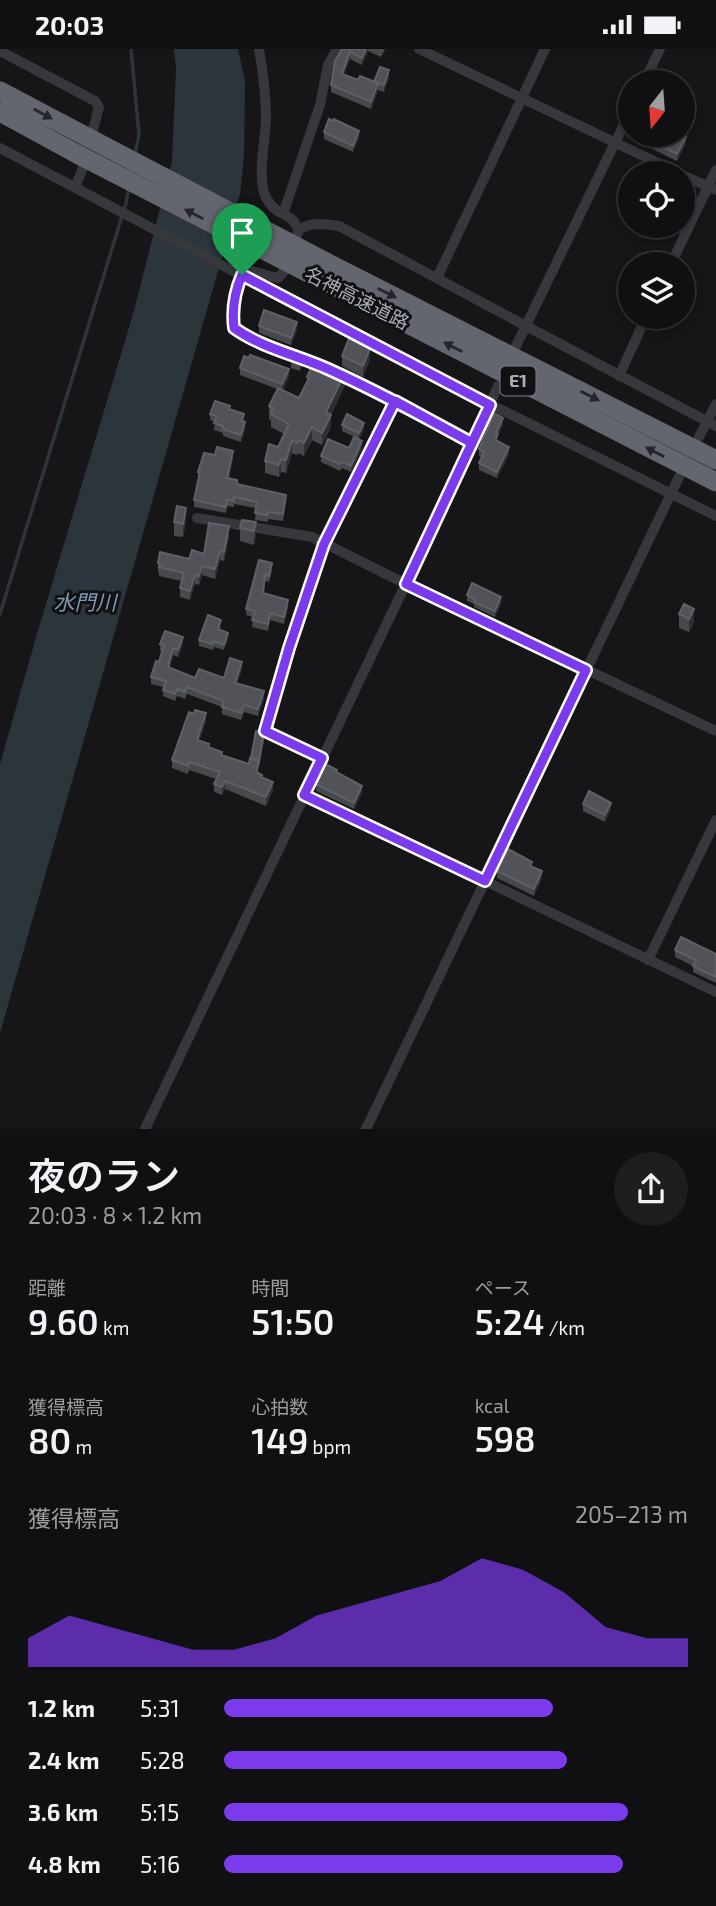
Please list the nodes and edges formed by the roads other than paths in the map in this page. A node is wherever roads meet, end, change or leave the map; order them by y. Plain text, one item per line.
1 (259, 49) edge
2 (337, 49) edge
3 (419, 49) edge
4 (545, 49) edge
5 (660, 49) edge
6 (0, 51) edge
7 (650, 70) edge
8 (0, 92) edge
9 (522, 99) junction
10 (0, 112) edge
11 (618, 138) edge
12 (615, 144) junction
13 (82, 146) junction
14 (0, 148) edge
15 (652, 161) edge
16 (716, 170) edge
17 (695, 181) edge
18 (75, 187) junction
19 (712, 189) edge
20 (283, 214) junction
21 (299, 230) junction
22 (678, 252) edge
23 (323, 271) junction
24 (242, 275) junction
25 (436, 278) junction
26 (526, 327) junction
27 (641, 329) edge
28 (516, 347) dead end
29 (619, 376) junction
30 (498, 386) dead end
31 (395, 401) junction
32 (716, 404) edge
33 (490, 405) junction
34 (712, 424) edge
35 (699, 437) dead end
36 (472, 443) junction
37 (716, 460) edge
38 (679, 477) dead end
39 (716, 482) edge
40 (671, 494) junction
41 (716, 516) edge
42 (197, 518) dead end
43 (324, 544) junction
44 (406, 584) junction
45 (586, 670) junction
46 (716, 731) edge
47 (322, 758) junction
48 (304, 795) junction
49 (716, 820) edge
50 (485, 881) junction
51 (649, 960) junction
52 (716, 992) edge
53 (145, 1129) edge
54 (366, 1129) edge

1 - 20 street
2 - 20 street
3 - 9 street
4 - 9 street
5 - 7 street
6 - 18 street
8 -> 13 highway, 名神高速道路 / E1
9 - 12 street
9 - 25 street
10 - 13 highway, 名神高速道路 / E1
11 - 12 street
12 - 15 street
12 - 26 street
13 - 23 highway, 名神高速道路 / E1, bridge
14 - 18 street
16 - 19 street
17 - 19 street
18 - 24 street
19 - 22 street
20 - 21 street
21 - 24 street
21 - 25 street
23 -> 37 highway, 名神高速道路 / E1
39 -> 23 highway, 名神高速道路 / E1
24 - 31 street
24 - 33 street
25 - 26 street
26 - 28 street
26 - 29 street
27 - 29 street
29 - 34 street
30 - 33 street
31 - 36 street
31 - 43 street
32 - 34 street
33 - 36 street
33 - 40 street
34 - 35 street
36 - 44 street
38 - 40 street
40 - 41 street
40 - 45 street
42 - 43 street
43 - 44 street
43 - 47 street
44 - 45 street
44 - 47 street
45 - 46 street
45 - 50 street
47 - 48 street
48 - 50 street
48 - 53 street
49 - 51 street
50 - 51 street
50 - 54 street
51 - 52 street

